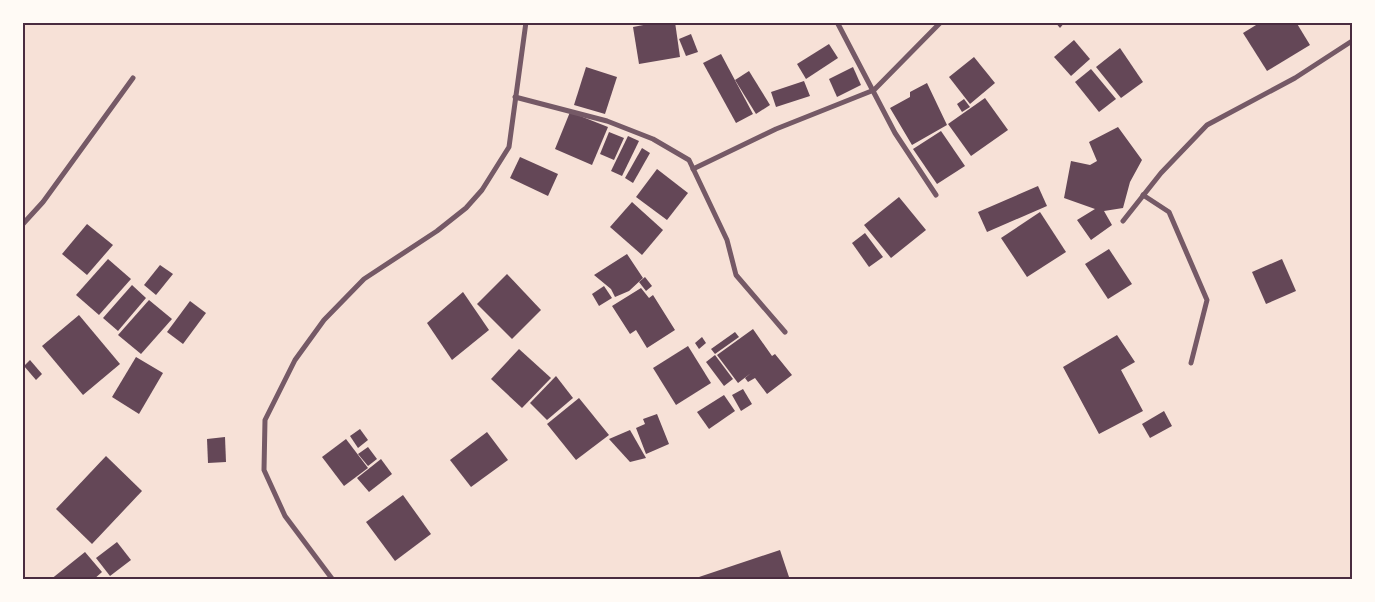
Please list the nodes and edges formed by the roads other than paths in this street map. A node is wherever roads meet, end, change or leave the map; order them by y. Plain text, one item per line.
1 (526, 22) edge
2 (837, 22) edge
3 (941, 22) edge
4 (1352, 41) edge
5 (133, 78) dead end
6 (874, 90) junction
7 (515, 97) junction
8 (693, 169) junction
9 (1143, 195) junction
10 (936, 196) dead end
11 (1123, 221) dead end
12 (22, 225) edge
13 (785, 332) dead end
14 (1191, 363) dead end
15 (332, 580) edge

1 - 7 street
2 - 6 street
3 - 6 street
4 - 9 street
5 - 12 street
6 - 8 street
6 - 10 street
7 - 8 street
7 - 15 street
8 - 13 street
9 - 11 street
9 - 14 street

